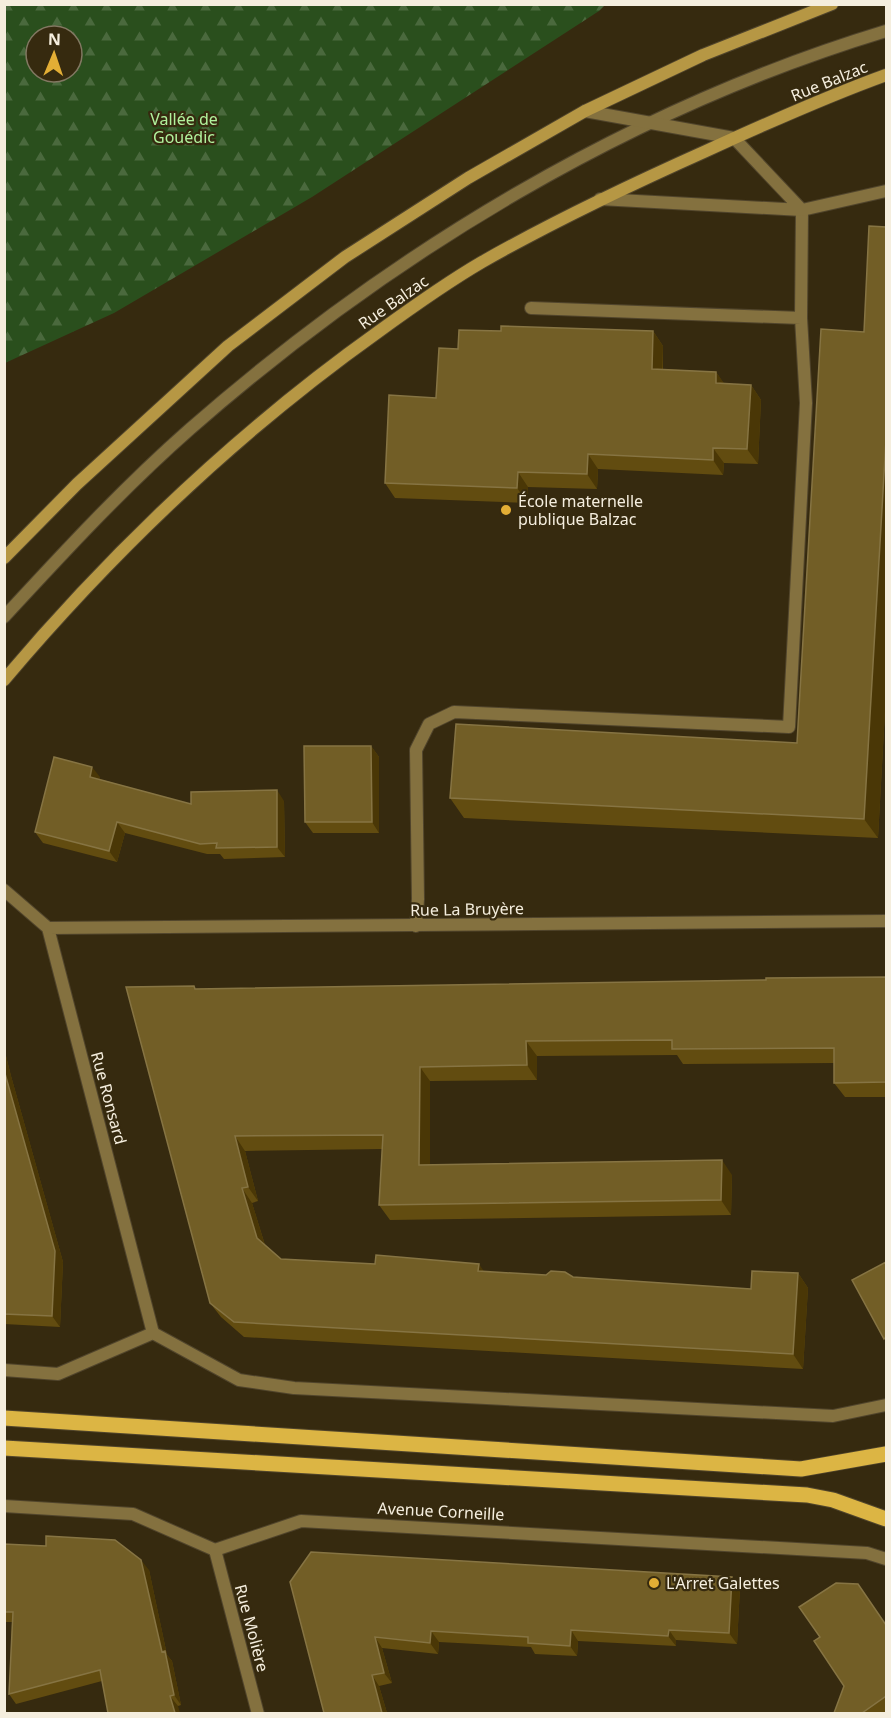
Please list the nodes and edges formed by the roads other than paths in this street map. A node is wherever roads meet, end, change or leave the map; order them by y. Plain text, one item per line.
1 (832, 4) edge
2 (886, 31) edge
3 (886, 75) edge
4 (585, 111) junction
5 (650, 124) junction
6 (734, 138) junction
7 (886, 191) edge
8 (600, 200) junction
9 (802, 210) junction
10 (531, 308) dead end
11 (801, 318) junction
12 (4, 558) edge
13 (4, 617) edge
14 (4, 680) edge
15 (4, 890) edge
16 (886, 921) edge
17 (417, 926) junction
18 (48, 928) junction
19 (153, 1333) junction
20 (4, 1371) edge
21 (886, 1405) edge
22 (4, 1418) edge
23 (4, 1448) edge
24 (886, 1454) edge
25 (4, 1506) edge
26 (886, 1519) edge
27 (215, 1550) junction
28 (886, 1559) edge
29 (258, 1713) edge

1 - 4 street
2 - 5 street
3 - 6 street, Rue Balzac
4 - 5 street
4 - 12 street
5 - 6 street
5 - 13 street
6 - 8 street, Rue Balzac
6 - 9 street
7 - 9 street
8 - 9 street
8 - 14 street, Rue Balzac
9 - 11 street
10 - 11 street
11 - 17 street
15 - 18 street
16 - 17 street, Rue La Bruyère
17 - 18 street, Rue La Bruyère
18 - 19 street, Rue Ronsard
19 - 20 street
19 - 21 street
22 - 24 main road
23 - 26 main road
25 - 27 street
27 - 28 street, Avenue Corneille
27 - 29 street, Rue Molière

